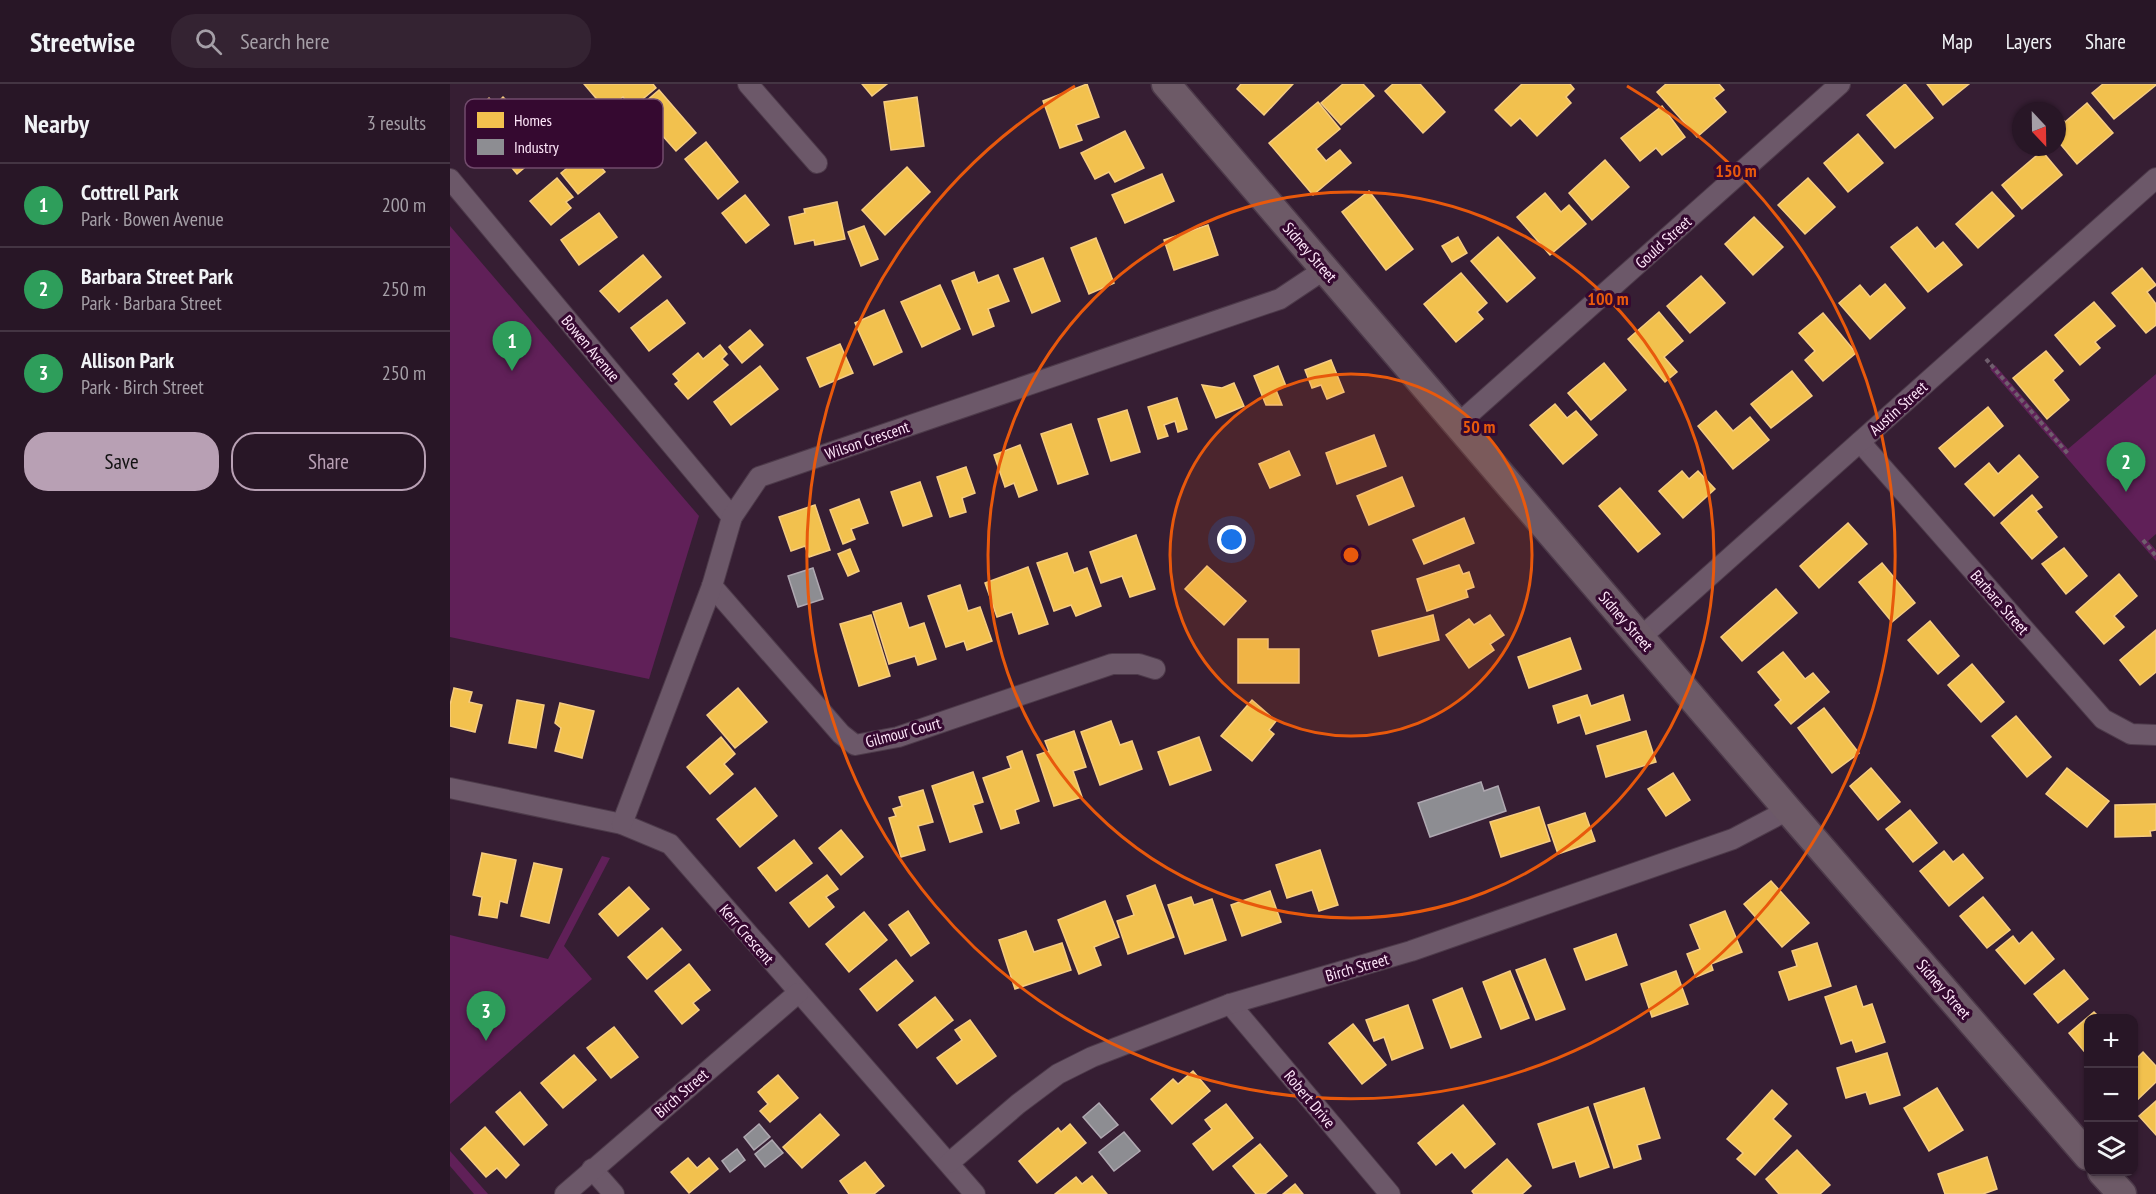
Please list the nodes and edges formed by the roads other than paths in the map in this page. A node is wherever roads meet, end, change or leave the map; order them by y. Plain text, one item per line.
1 (748, 84) edge
2 (1166, 84) edge
3 (1840, 84) edge
4 (817, 163) dead end
5 (2156, 178) edge
6 (450, 179) edge
7 (1325, 269) junction
8 (1458, 424) junction
9 (1860, 442) junction
10 (732, 517) junction
11 (712, 586) junction
12 (1641, 637) junction
13 (1155, 669) dead end
14 (2156, 735) edge
15 (450, 788) edge
16 (1788, 810) junction
17 (622, 825) junction
18 (798, 993) junction
19 (1230, 1004) junction
20 (2084, 1151) edge
21 (949, 1163) junction
22 (592, 1169) junction
23 (2106, 1176) edge
24 (564, 1194) edge
25 (614, 1194) edge
26 (975, 1194) edge
27 (1390, 1194) edge
28 (2122, 1194) edge

1 - 4 street
2 - 7 main road, Sidney Street
3 - 8 street, Gould Street
5 - 9 street, Austin Street
6 - 10 street, Bowen Avenue
7 - 8 main road, Sidney Street
7 - 10 street, Wilson Crescent
8 - 12 main road, Sidney Street
9 - 12 street, Austin Street
9 - 14 street, Barbara Street
10 - 11 street, Wilson Crescent
11 - 13 street, Gilmour Court
11 - 17 street, Wilson Crescent
12 - 16 main road, Sidney Street
15 - 17 street, Kerr Crescent
16 - 19 street, Birch Street
16 - 20 main road, Sidney Street
17 - 18 street, Kerr Crescent
18 - 21 street, Kerr Crescent
18 - 22 street, Birch Street
19 - 21 street, Birch Street
19 - 27 street, Robert Drive
21 - 26 street, Kerr Crescent
22 - 24 street, Birch Street
22 - 25 street
23 - 28 main road

